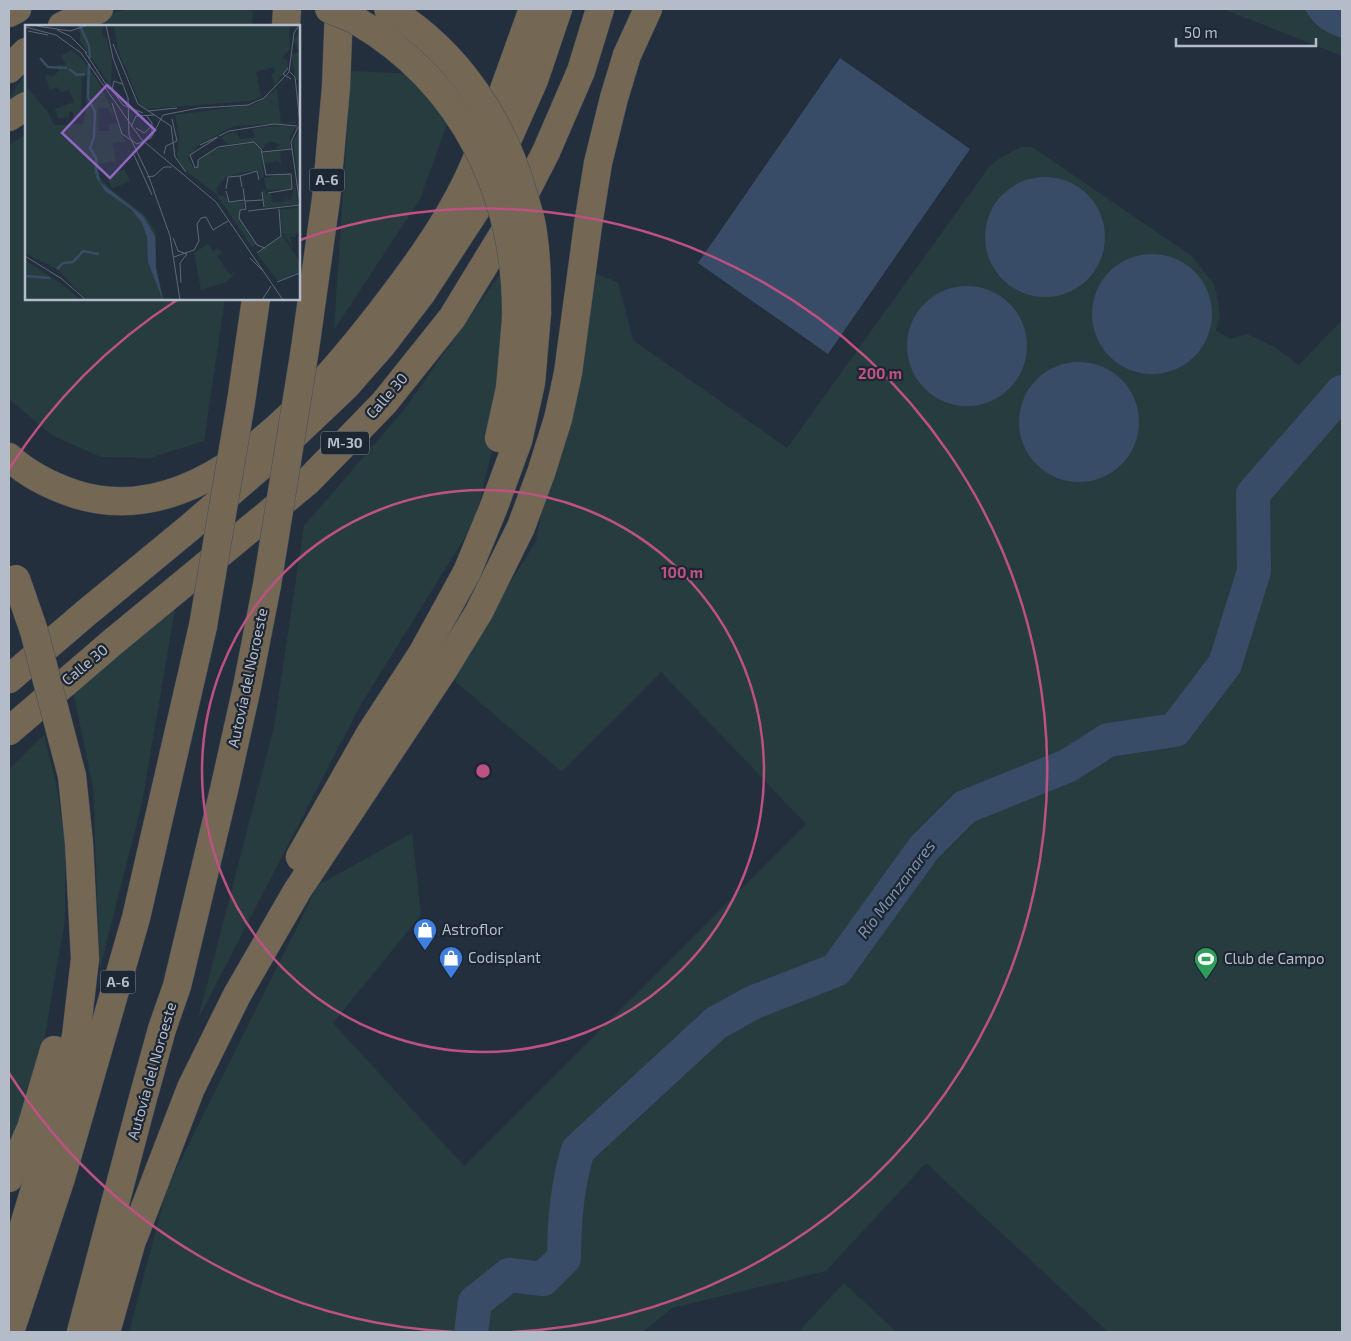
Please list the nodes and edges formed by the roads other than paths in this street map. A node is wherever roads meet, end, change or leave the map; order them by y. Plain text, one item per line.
1 (17, 9) edge
2 (99, 9) edge
3 (287, 9) edge
4 (329, 9) edge
5 (339, 9) edge
6 (388, 9) edge
7 (533, 9) edge
8 (558, 9) edge
9 (600, 9) edge
10 (612, 9) edge
11 (648, 9) edge
12 (9, 13) edge
13 (64, 25) edge
14 (286, 25) edge
15 (25, 53) edge
16 (9, 69) edge
17 (580, 71) junction
18 (25, 107) edge
19 (9, 117) edge
20 (466, 182) junction
21 (254, 304) edge
22 (527, 316) junction
23 (9, 438) edge
24 (9, 457) edge
25 (13, 571) edge
26 (9, 678) edge
27 (9, 731) edge
28 (82, 901) junction
29 (9, 1178) edge
30 (134, 1236) junction
31 (9, 1275) edge
32 (10, 1332) edge
33 (81, 1332) edge
34 (106, 1332) edge

1 - 12 highway
2 - 13 highway
3 - 14 highway
4 - 22 highway, bridge
5 - 33 highway, Autovía del Noroeste / A-6, bridge
6 - 22 highway, bridge
7 - 20 highway
8 - 26 highway, M-30
9 - 17 highway, Calle 30 / M-30
10 - 17 highway
11 - 30 highway
15 - 16 highway
17 - 27 highway, Calle 30 / M-30
18 - 19 highway
20 - 23 highway
20 - 24 highway
21 - 32 highway, A-6, bridge
22 - 30 highway
25 - 28 highway, bridge
28 - 29 highway
28 - 31 highway
30 - 34 highway

